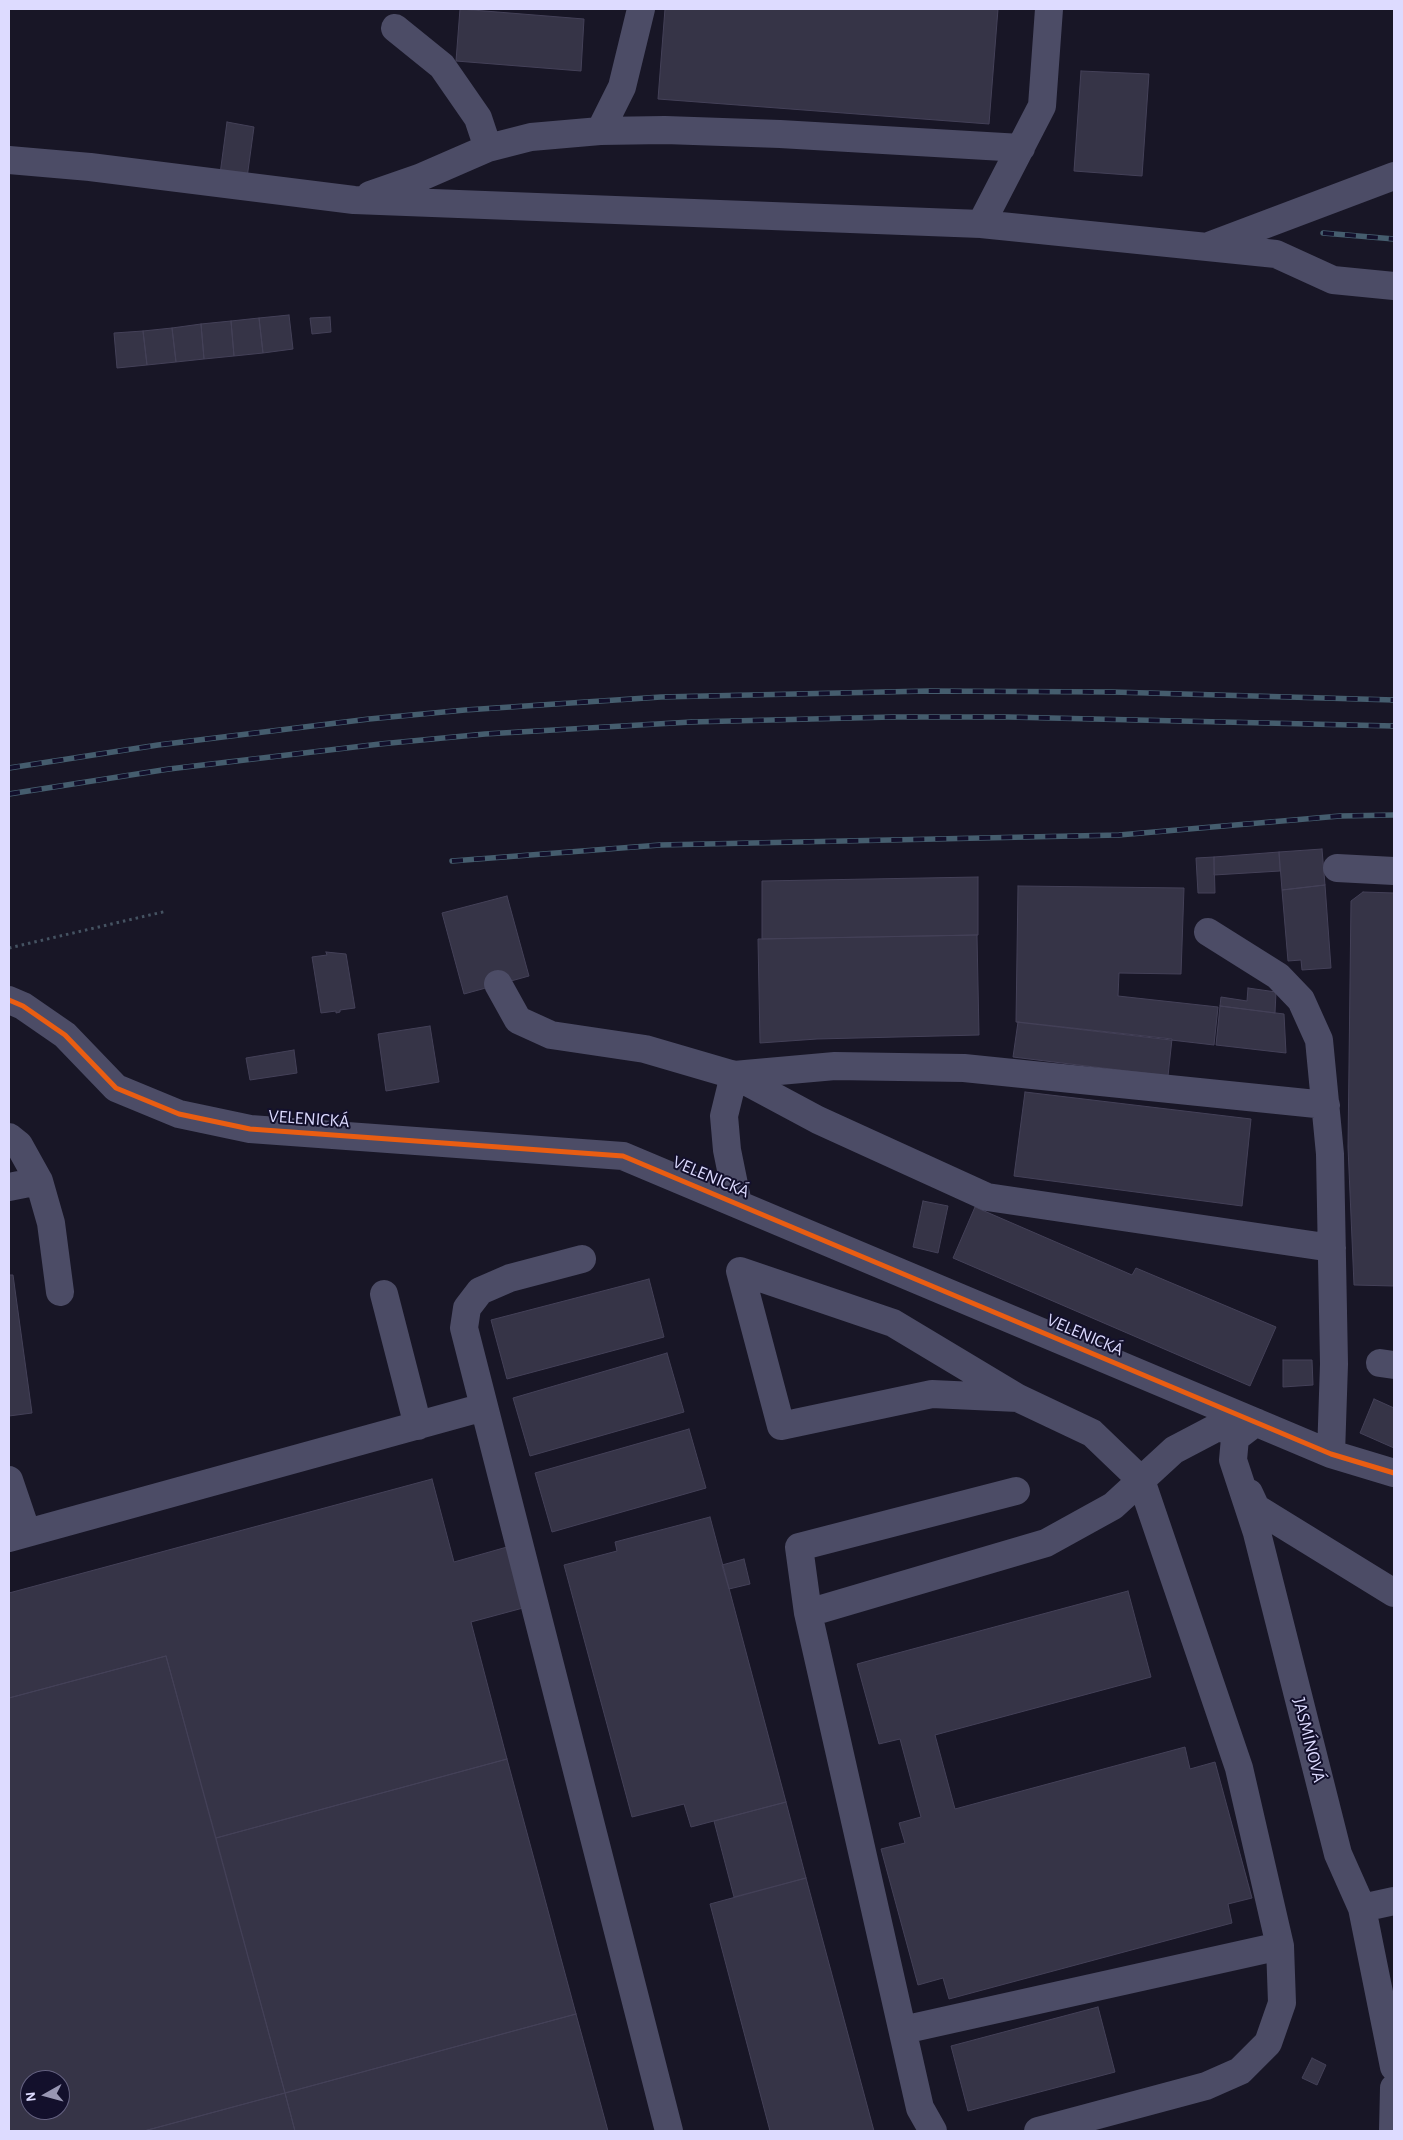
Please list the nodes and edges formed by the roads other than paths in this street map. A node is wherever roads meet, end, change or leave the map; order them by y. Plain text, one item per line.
1 (641, 9) edge
2 (1049, 9) edge
3 (395, 28) dead end
4 (600, 131) junction
5 (488, 148) junction
6 (1021, 148) junction
7 (9, 160) edge
8 (1394, 176) edge
9 (354, 200) junction
10 (981, 224) junction
11 (1205, 247) junction
12 (1394, 286) edge
13 (1337, 868) dead end
14 (1394, 872) edge
15 (1208, 932) dead end
16 (498, 984) dead end
17 (9, 1000) edge
18 (734, 1075) junction
19 (1326, 1106) junction
20 (9, 1137) edge
21 (39, 1181) junction
22 (9, 1187) edge
23 (738, 1204) junction
24 (1332, 1248) junction
25 (582, 1259) dead end
26 (60, 1292) dead end
27 (384, 1294) dead end
28 (1018, 1398) junction
29 (484, 1408) junction
30 (1256, 1422) junction
31 (418, 1426) junction
32 (1331, 1454) junction
33 (1233, 1460) junction
34 (1394, 1473) edge
35 (9, 1480) edge
36 (1141, 1480) junction
37 (1016, 1491) dead end
38 (18, 1535) edge
39 (1394, 1592) edge
40 (808, 1613) junction
41 (1394, 1901) edge
42 (1362, 1908) junction
43 (1280, 1946) junction
44 (903, 2030) junction
45 (1394, 2067) edge
46 (1394, 2088) edge
47 (669, 2131) edge
48 (934, 2131) edge
49 (1038, 2131) edge
50 (1393, 2131) edge

1 - 4 street
2 - 6 street
3 - 5 street
4 - 5 street
4 - 6 street
5 - 9 street
6 - 10 street
7 - 9 street
8 - 11 street
9 - 10 street
10 - 11 street
11 - 12 street
13 - 14 street
15 - 19 street
16 - 18 street
17 - 23 street, VELENICKÁ
18 - 19 street
18 - 23 street
18 - 24 street
19 - 24 street
20 - 21 street
21 - 22 street
21 - 26 street
23 - 30 street, VELENICKÁ
24 - 32 street
25 - 29 street
27 - 31 street
28 - 28 street
28 - 36 street
29 - 31 street
29 - 47 street
30 - 32 street, VELENICKÁ
30 - 33 street, JASMÍNOVÁ
30 - 36 street
31 - 38 street
32 - 34 street, VELENICKÁ
33 - 39 street
33 - 42 street, JASMÍNOVÁ
35 - 38 street
36 - 40 street
36 - 43 street
37 - 40 street
40 - 44 street
41 - 42 street
42 - 45 street, JASMÍNOVÁ
43 - 44 street
43 - 49 street
44 - 48 street
46 - 50 street

